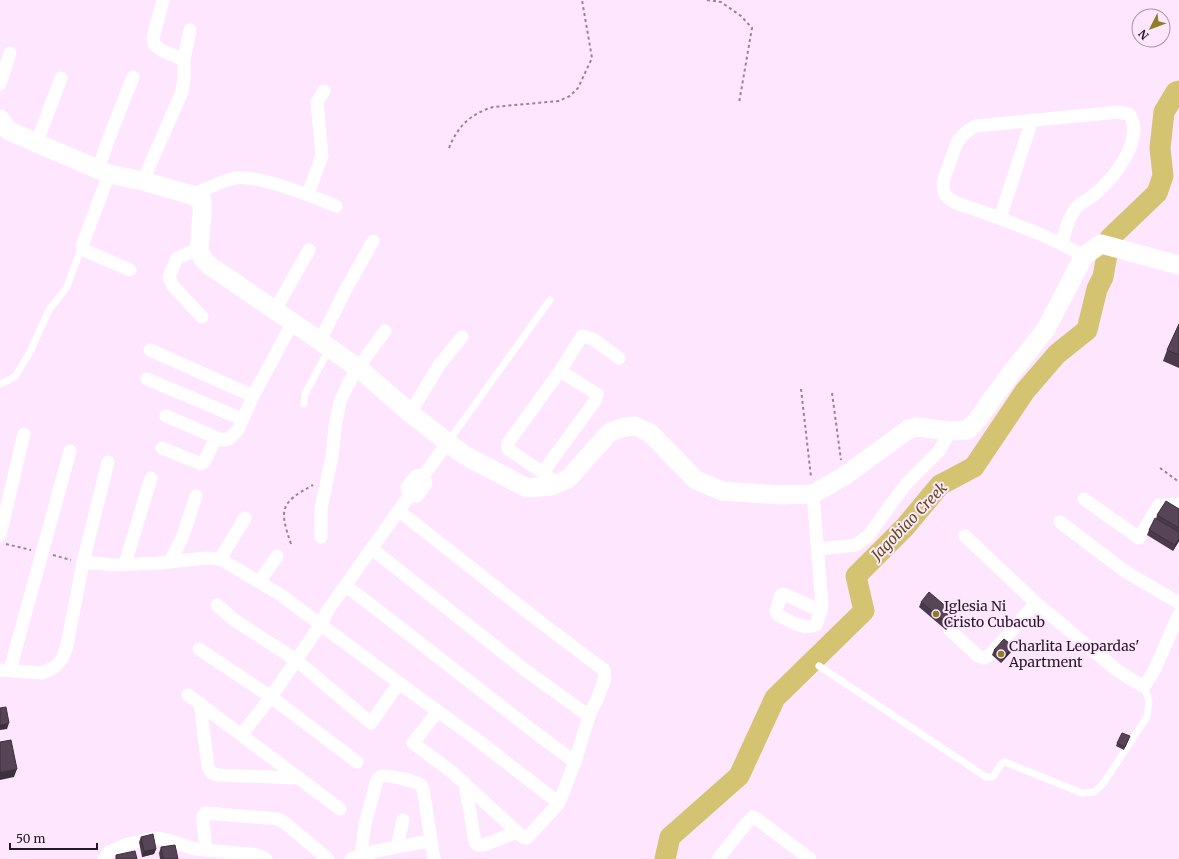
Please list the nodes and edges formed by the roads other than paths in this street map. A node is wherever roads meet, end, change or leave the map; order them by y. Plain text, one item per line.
1 (163, 0) edge
2 (190, 30) dead end
3 (10, 53) dead end
4 (184, 60) junction
5 (133, 77) dead end
6 (61, 78) dead end
7 (0, 84) edge
8 (324, 91) dead end
9 (0, 119) edge
10 (1032, 120) junction
11 (37, 142) junction
12 (103, 172) junction
13 (143, 181) junction
14 (308, 194) junction
15 (192, 195) junction
16 (336, 206) dead end
17 (1000, 218) junction
18 (373, 241) dead end
19 (1062, 244) junction
20 (82, 246) junction
21 (199, 248) junction
22 (309, 250) dead end
23 (1084, 256) junction
24 (1179, 265) edge
25 (130, 270) dead end
26 (550, 300) dead end
27 (275, 310) junction
28 (202, 317) dead end
29 (293, 322) junction
30 (385, 331) dead end
31 (462, 337) dead end
32 (325, 344) junction
33 (150, 350) dead end
34 (619, 358) dead end
35 (358, 368) junction
36 (560, 371) junction
37 (147, 379) dead end
38 (0, 384) edge
39 (253, 396) junction
40 (304, 404) dead end
41 (410, 413) junction
42 (166, 416) dead end
43 (242, 419) junction
44 (950, 431) junction
45 (24, 434) dead end
46 (216, 438) junction
47 (448, 442) junction
48 (162, 448) dead end
49 (70, 451) dead end
50 (108, 462) dead end
51 (151, 478) dead end
52 (547, 479) junction
53 (813, 494) junction
54 (196, 496) dead end
55 (1084, 499) dead end
56 (1179, 504) edge
57 (399, 511) junction
58 (245, 518) dead end
59 (1060, 522) dead end
60 (0, 535) edge
61 (965, 536) dead end
62 (321, 537) dead end
63 (372, 549) junction
64 (818, 549) junction
65 (277, 556) dead end
66 (220, 559) junction
67 (82, 562) junction
68 (170, 562) junction
69 (125, 564) junction
70 (259, 582) junction
71 (346, 586) junction
72 (1036, 603) junction
73 (1179, 603) edge
74 (216, 605) dead end
75 (821, 611) dead end
76 (1179, 614) edge
77 (321, 624) junction
78 (950, 630) edge
79 (199, 649) dead end
80 (296, 660) junction
81 (819, 666) dead end
82 (5, 670) edge
83 (399, 683) junction
84 (1144, 687) junction
85 (188, 694) dead end
86 (271, 697) junction
87 (200, 703) junction
88 (438, 711) junction
89 (589, 716) junction
90 (242, 734) junction
91 (357, 762) dead end
92 (575, 762) junction
93 (298, 778) junction
94 (465, 783) junction
95 (559, 803) junction
96 (340, 809) dead end
97 (403, 820) dead end
98 (517, 832) junction
99 (430, 841) junction
100 (397, 847) junction
101 (199, 853) edge
102 (231, 856) edge
103 (356, 857) edge
104 (104, 859) edge
105 (266, 859) edge
106 (328, 859) edge
107 (434, 859) edge
108 (718, 859) edge
109 (810, 859) edge

1 - 4 street
2 - 4 street
3 - 7 street
4 - 13 street
5 - 12 street
6 - 11 street
8 - 14 street
9 - 11 street
10 - 17 street
10 - 17 street
10 - 19 street
11 - 12 street
12 - 13 street
12 - 20 street
13 - 15 street
14 - 15 street
14 - 16 street
15 - 21 street
17 - 19 street
18 - 32 street
19 - 23 street
20 - 25 street
20 - 38 lane
21 - 27 street
21 - 28 street
22 - 27 street
23 - 24 street
23 - 44 street
26 - 47 lane
27 - 29 street
29 - 32 street
29 - 39 street
30 - 35 street
31 - 41 street
32 - 35 street
32 - 40 lane
33 - 39 street
34 - 36 street
35 - 41 street
35 - 62 street
36 - 52 street
36 - 52 street
37 - 43 street
39 - 43 street
41 - 47 street
42 - 46 street
43 - 46 street
44 - 53 street
44 - 64 street
45 - 60 street
46 - 48 street
47 - 52 street
47 - 57 street
49 - 82 street
50 - 67 street
51 - 69 street
52 - 53 street
53 - 64 street
54 - 68 street
55 - 56 street
57 - 63 street
57 - 89 street
58 - 66 street
59 - 73 street
61 - 72 street
63 - 71 street
63 - 89 street
64 - 75 street
65 - 70 street
66 - 68 street
66 - 70 street
67 - 69 street
67 - 82 street
68 - 69 street
70 - 77 street
71 - 77 street
71 - 92 street
72 - 78 street
72 - 84 street
74 - 80 street
76 - 84 street
77 - 80 street
77 - 83 street
79 - 86 street
80 - 83 street
80 - 86 street
81 - 84 lane
83 - 88 street
85 - 87 street
86 - 90 street
86 - 91 street
87 - 90 street
87 - 93 street
88 - 94 street
88 - 95 street
89 - 92 street
90 - 93 street
92 - 95 street
93 - 96 street
94 - 98 street
94 - 98 street
95 - 98 street
97 - 100 street
99 - 100 street
99 - 103 street
99 - 107 street
100 - 103 street
101 - 102 street
101 - 104 street
101 - 106 street
102 - 105 street
108 - 109 street

